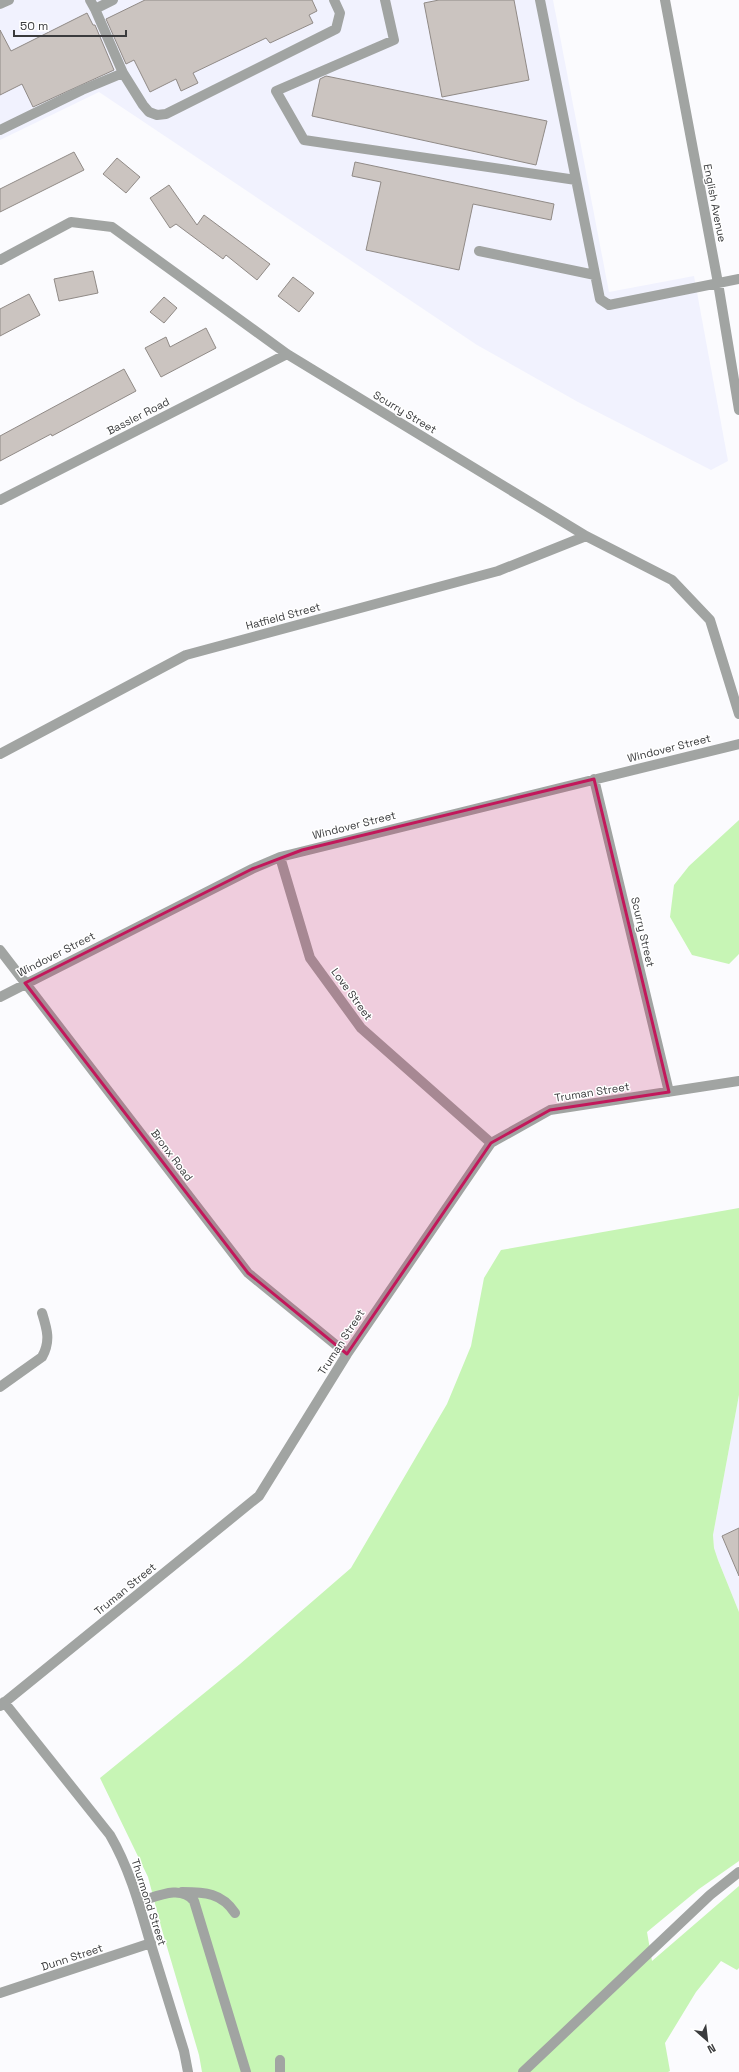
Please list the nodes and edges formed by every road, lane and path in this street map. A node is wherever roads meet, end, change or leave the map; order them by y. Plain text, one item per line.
1 (9, 0) edge
2 (113, 0) edge
3 (334, 0) edge
4 (385, 0) edge
5 (540, 0) edge
6 (664, 0) edge
7 (0, 4) edge
8 (92, 4) edge
9 (123, 73) junction
10 (0, 130) edge
11 (576, 180) junction
12 (479, 251) dead end
13 (0, 260) edge
14 (595, 275) junction
15 (739, 279) edge
16 (718, 283) junction
17 (288, 354) junction
18 (739, 410) edge
19 (0, 500) edge
20 (586, 536) junction
21 (739, 714) edge
22 (739, 744) edge
23 (0, 754) edge
24 (594, 779) junction
25 (280, 857) junction
26 (0, 950) edge
27 (25, 983) junction
28 (0, 996) edge
29 (739, 1081) edge
30 (669, 1092) junction
31 (491, 1144) junction
32 (42, 1313) dead end
33 (347, 1354) junction
34 (0, 1387) edge
35 (2, 1704) edge
36 (739, 1872) edge
37 (182, 1892) junction
38 (138, 1902) junction
39 (235, 1913) dead end
40 (151, 1944) junction
41 (0, 1993) edge
42 (280, 2060) dead end
43 (188, 2072) edge
44 (246, 2072) edge
45 (280, 2072) edge
46 (523, 2072) edge

1 - 7 street
2 - 8 street
3 - 9 street
4 - 11 street
5 - 11 street
6 - 16 street, English Avenue
8 - 9 street
9 - 10 street
11 - 14 street
12 - 14 street
13 - 17 street, Scurry Street
14 - 16 street
15 - 16 street
16 - 18 street, English Avenue
17 - 19 street, Bassler Road
17 - 20 street, Scurry Street
20 - 21 street, Scurry Street
20 - 23 street, Hatfield Street
22 - 24 street, Windover Street
24 - 25 street, Windover Street
24 - 30 street, Scurry Street
25 - 27 street, Windover Street
25 - 31 street, Love Street
26 - 27 street, Bronx Road
27 - 28 street, Windover Street
27 - 33 street, Bronx Road
29 - 30 street, Truman Street
30 - 31 street, Truman Street
31 - 33 street, Truman Street
32 - 34 street
33 - 35 street, Truman Street
35 - 38 street, Thurmond Street
36 - 46 street
37 - 38 street
37 - 39 street
37 - 44 street
38 - 40 street, Thurmond Street
40 - 41 street, Dunn Street
40 - 43 street, Thurmond Street
42 - 45 street

